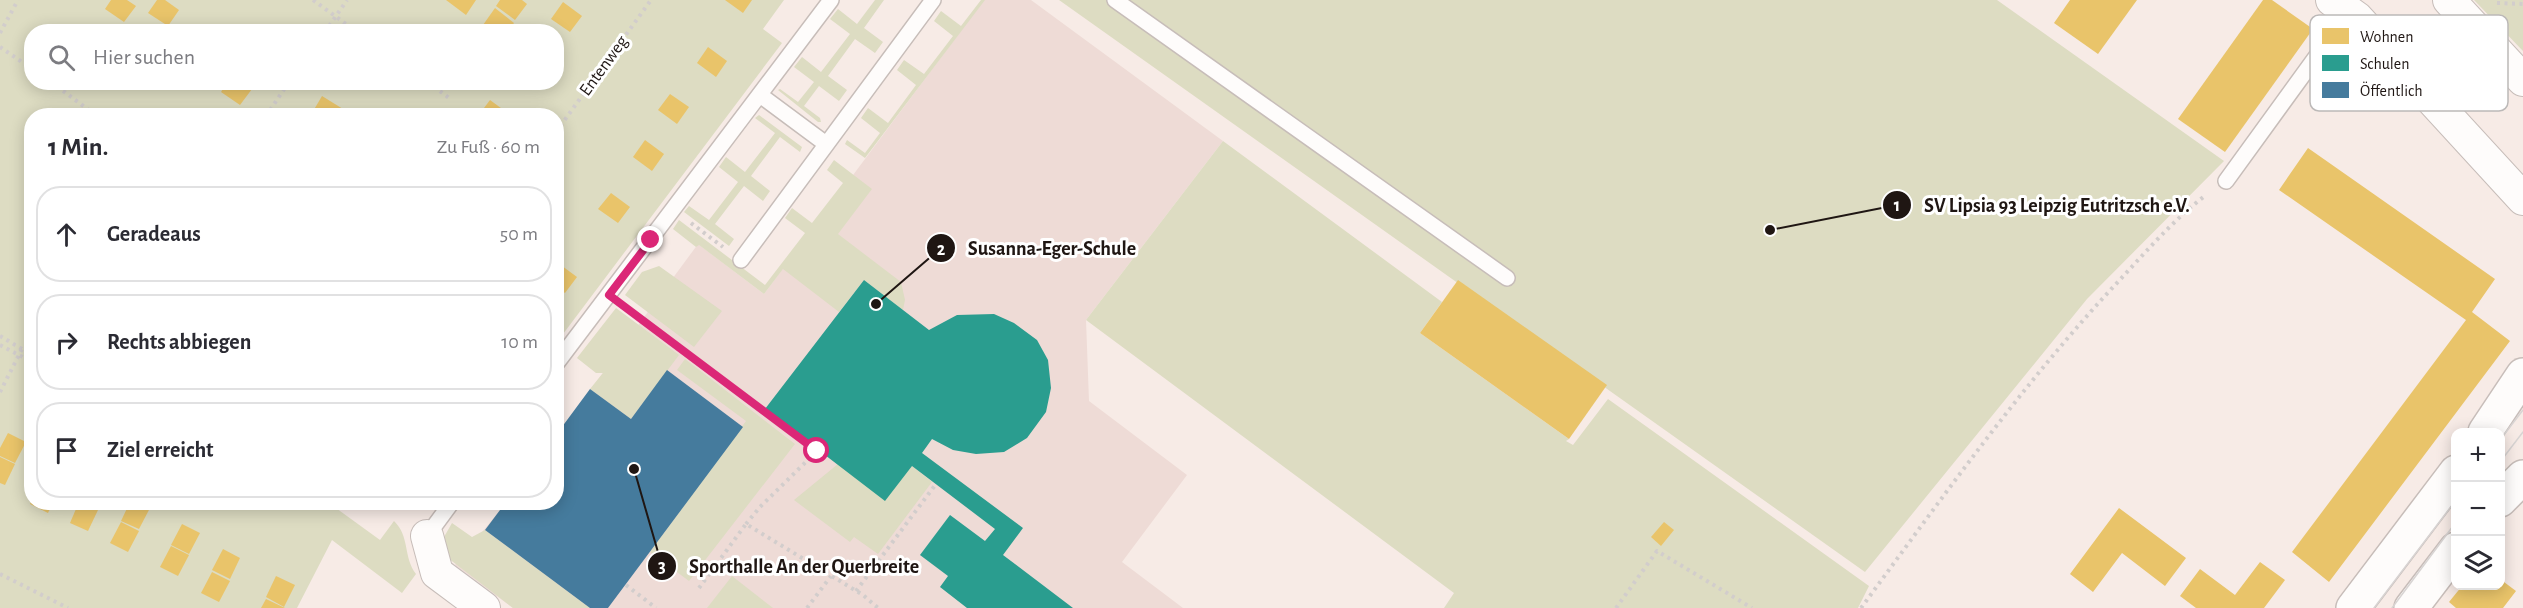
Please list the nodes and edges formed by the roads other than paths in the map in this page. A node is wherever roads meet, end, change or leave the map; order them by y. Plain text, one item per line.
1 (831, 0) edge
2 (933, 0) edge
3 (1115, 0) edge
4 (2449, 0) edge
5 (2463, 15) edge
6 (2508, 64) edge
7 (2310, 65) edge
8 (2523, 80) edge
9 (760, 95) junction
10 (2447, 111) edge
11 (826, 144) junction
12 (2226, 181) road end
13 (2523, 198) edge
14 (741, 260) road end
15 (1507, 278) dead end
16 (564, 354) edge
17 (2523, 375) edge
18 (2488, 428) edge
19 (2451, 479) edge
20 (446, 510) edge
21 (427, 536) joint
22 (2451, 556) edge
23 (484, 608) edge
24 (2353, 608) edge
25 (2411, 608) edge

1 - 9 lane
2 - 11 lane
3 - 15 lane
4 - 5 street
6 - 8 street
7 - 12 lane
9 - 11 lane
9 - 16 lane
10 - 13 street
11 - 14 lane
17 - 18 main road
19 - 24 main road
20 - 21 lane
21 - 23 street
22 - 25 main road

